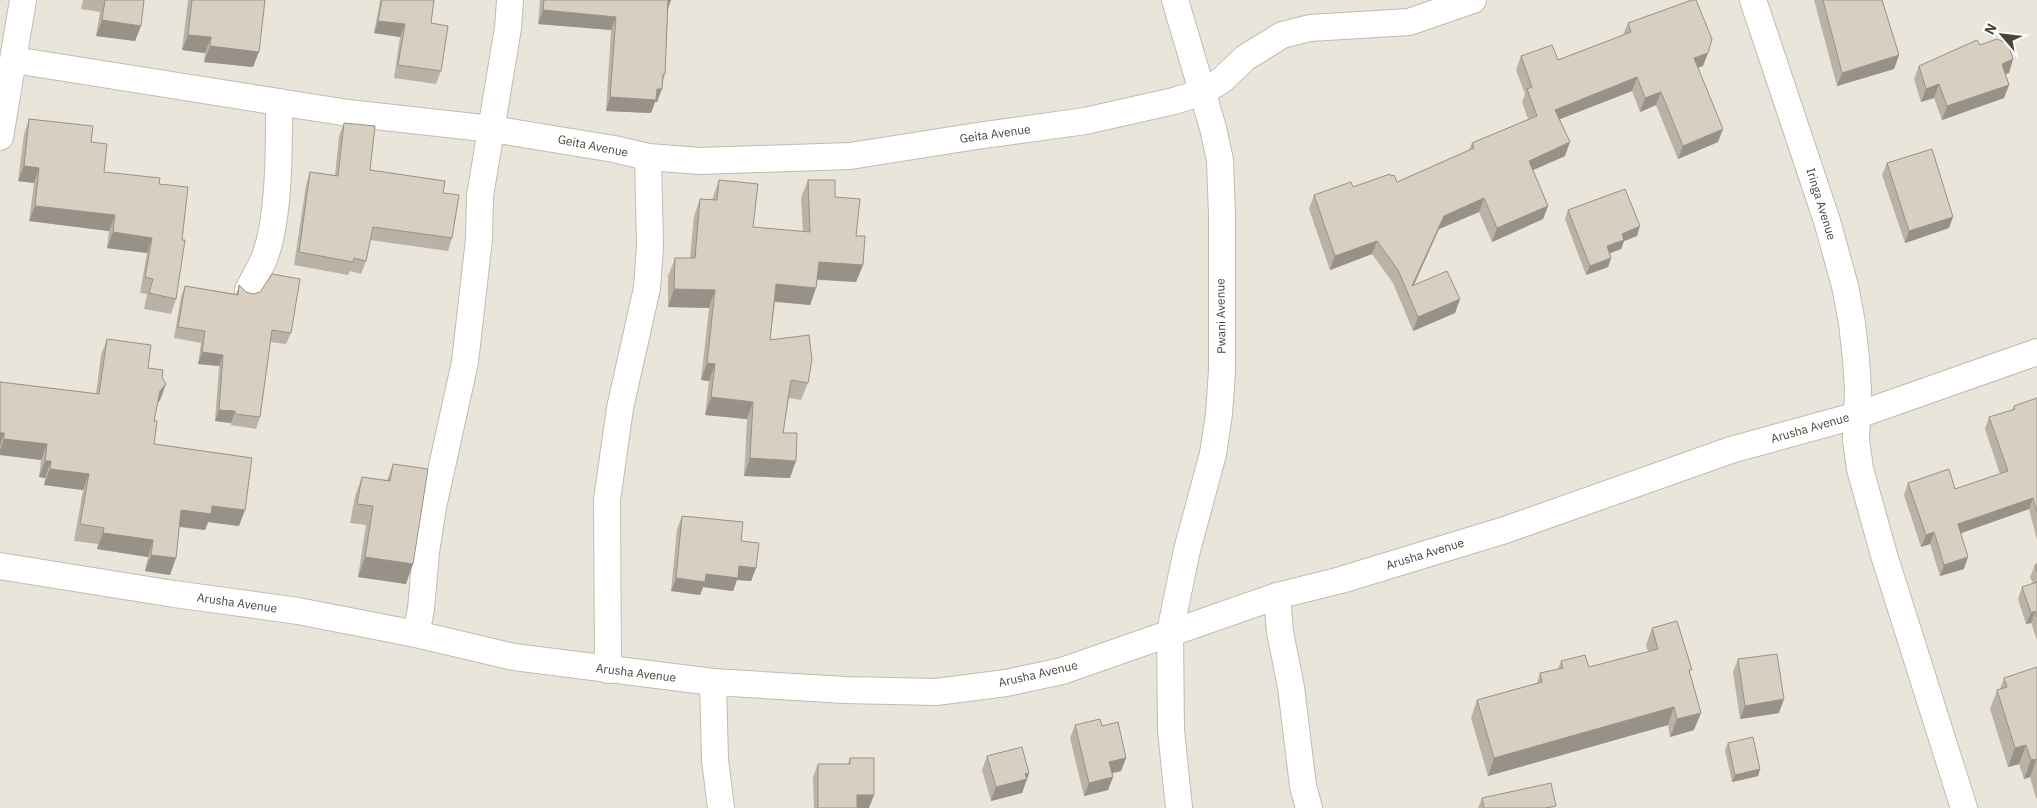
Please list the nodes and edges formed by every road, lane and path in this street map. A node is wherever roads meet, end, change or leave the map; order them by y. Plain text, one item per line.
1 (23, 0) edge
2 (510, 0) edge
3 (1175, 0) edge
4 (1473, 0) edge
5 (1753, 0) edge
6 (14, 60) junction
7 (1203, 92) junction
8 (279, 102) junction
9 (492, 129) junction
10 (0, 137) edge
11 (648, 156) junction
12 (248, 290) edge
13 (2037, 352) edge
14 (1858, 415) junction
15 (0, 566) edge
16 (1277, 596) junction
17 (1170, 632) junction
18 (416, 634) junction
19 (608, 670) junction
20 (713, 682) junction
21 (721, 808) edge
22 (1179, 808) edge
23 (1309, 808) edge
24 (1964, 808) edge

1 - 6 street
2 - 9 street
3 - 7 street, Pwani Avenue
4 - 7 street, Geita Avenue
5 - 14 street, Iringa Avenue
6 - 8 street, Geita Avenue
6 - 10 street
7 - 11 street, Geita Avenue
7 - 17 street, Pwani Avenue
8 - 9 street, Geita Avenue
8 - 12 street
9 - 11 street, Geita Avenue
9 - 18 street
11 - 19 street
13 - 14 street, Arusha Avenue
14 - 16 street, Arusha Avenue
14 - 24 street, Iringa Avenue
15 - 18 street, Arusha Avenue
16 - 17 street, Arusha Avenue
16 - 23 street
17 - 20 street, Arusha Avenue
17 - 22 street, Pwani Avenue
18 - 19 street, Arusha Avenue
19 - 20 street, Arusha Avenue
20 - 21 street

